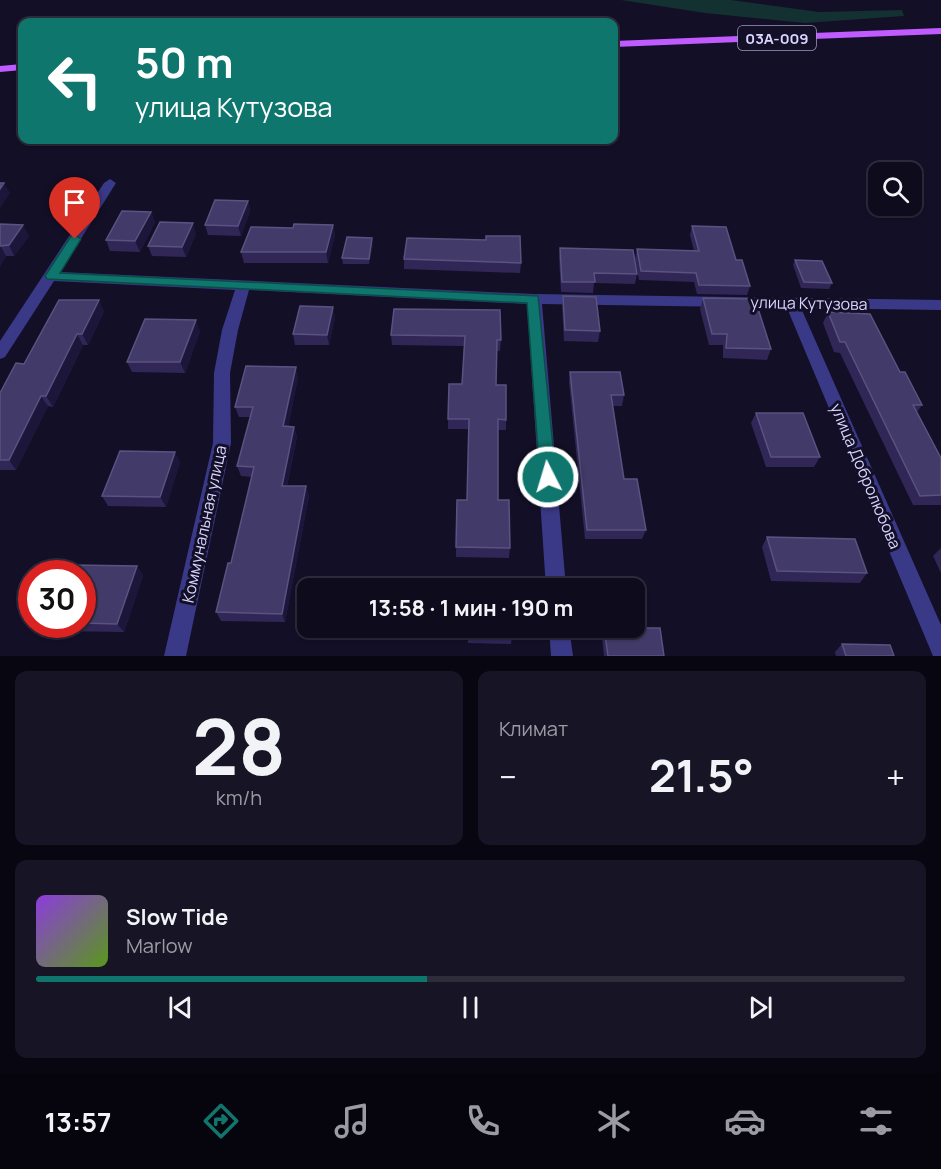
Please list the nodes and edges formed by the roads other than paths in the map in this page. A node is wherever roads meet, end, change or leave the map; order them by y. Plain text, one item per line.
1 (941, 31) edge
2 (618, 44) edge
3 (18, 67) edge
4 (0, 69) edge
5 (110, 183) dead end
6 (52, 276) junction
7 (243, 286) junction
8 (534, 299) junction
9 (792, 303) junction
10 (941, 305) edge
11 (0, 353) edge
12 (555, 578) edge
13 (560, 638) edge
14 (941, 649) edge
15 (175, 656) edge
16 (562, 656) edge

1 - 2 main road, 03А-009
3 - 4 main road
5 - 6 street
6 - 7 street, улица Кутузова
6 - 11 street
7 - 8 street, улица Кутузова
7 - 15 street, Коммунальная улица
8 - 9 street, улица Кутузова
8 - 12 street
9 - 10 street, улица Кутузова
9 - 14 street, улица Добролюбова
13 - 16 street

